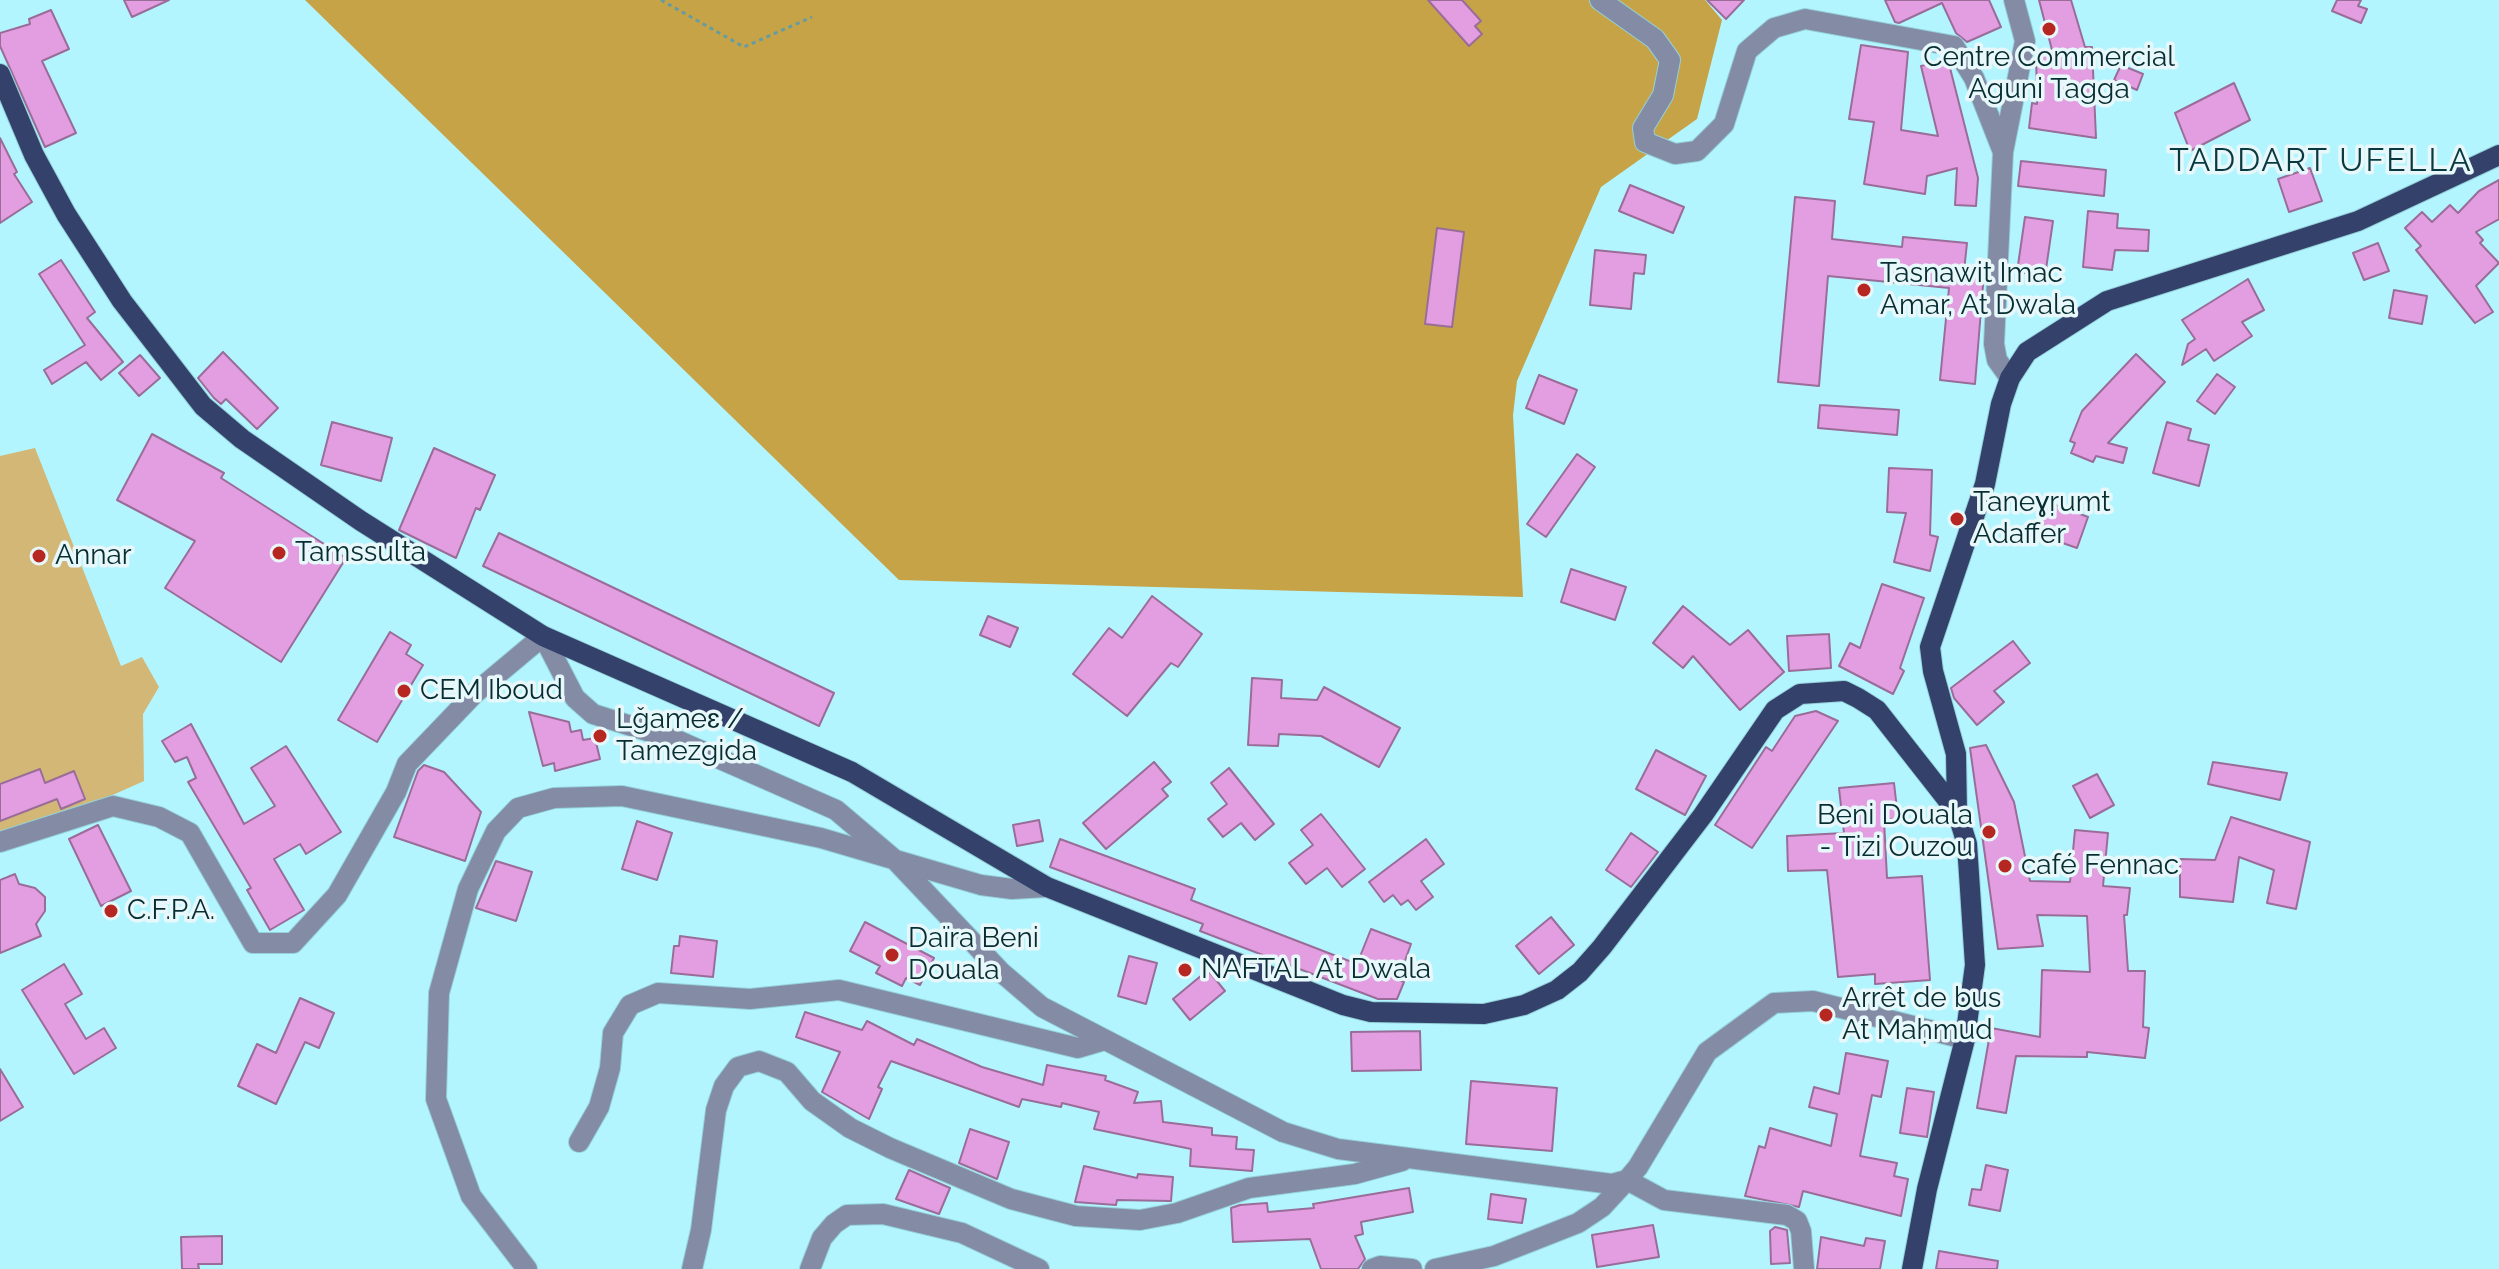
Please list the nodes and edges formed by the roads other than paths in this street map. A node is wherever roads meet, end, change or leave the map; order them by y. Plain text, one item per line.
1 (1600, 0) edge
2 (2014, 0) edge
3 (0, 74) edge
4 (2003, 152) junction
5 (2499, 155) edge
6 (2010, 378) junction
7 (543, 636) junction
8 (1957, 812) junction
9 (0, 842) edge
10 (895, 860) junction
11 (1047, 887) junction
12 (1965, 1039) junction
13 (1105, 1040) junction
14 (579, 1142) dead end
15 (1409, 1158) junction
16 (1627, 1180) junction
17 (1379, 1268) edge
18 (527, 1269) edge
19 (692, 1269) edge
20 (810, 1269) edge
21 (1039, 1269) edge
22 (1412, 1269) edge
23 (1435, 1269) edge
24 (1804, 1269) edge
25 (1912, 1269) edge

1 - 4 street
2 - 4 street
3 - 7 main road
4 - 6 street
5 - 6 main road
6 - 8 main road
7 - 9 street
7 - 10 street
7 - 11 main road
8 - 11 main road
8 - 12 main road
10 - 11 street
10 - 13 street
10 - 18 street
12 - 16 street
12 - 25 main road
13 - 14 street
13 - 15 street
15 - 16 street
15 - 19 street
16 - 23 street
16 - 24 street
17 - 22 street
20 - 21 street

